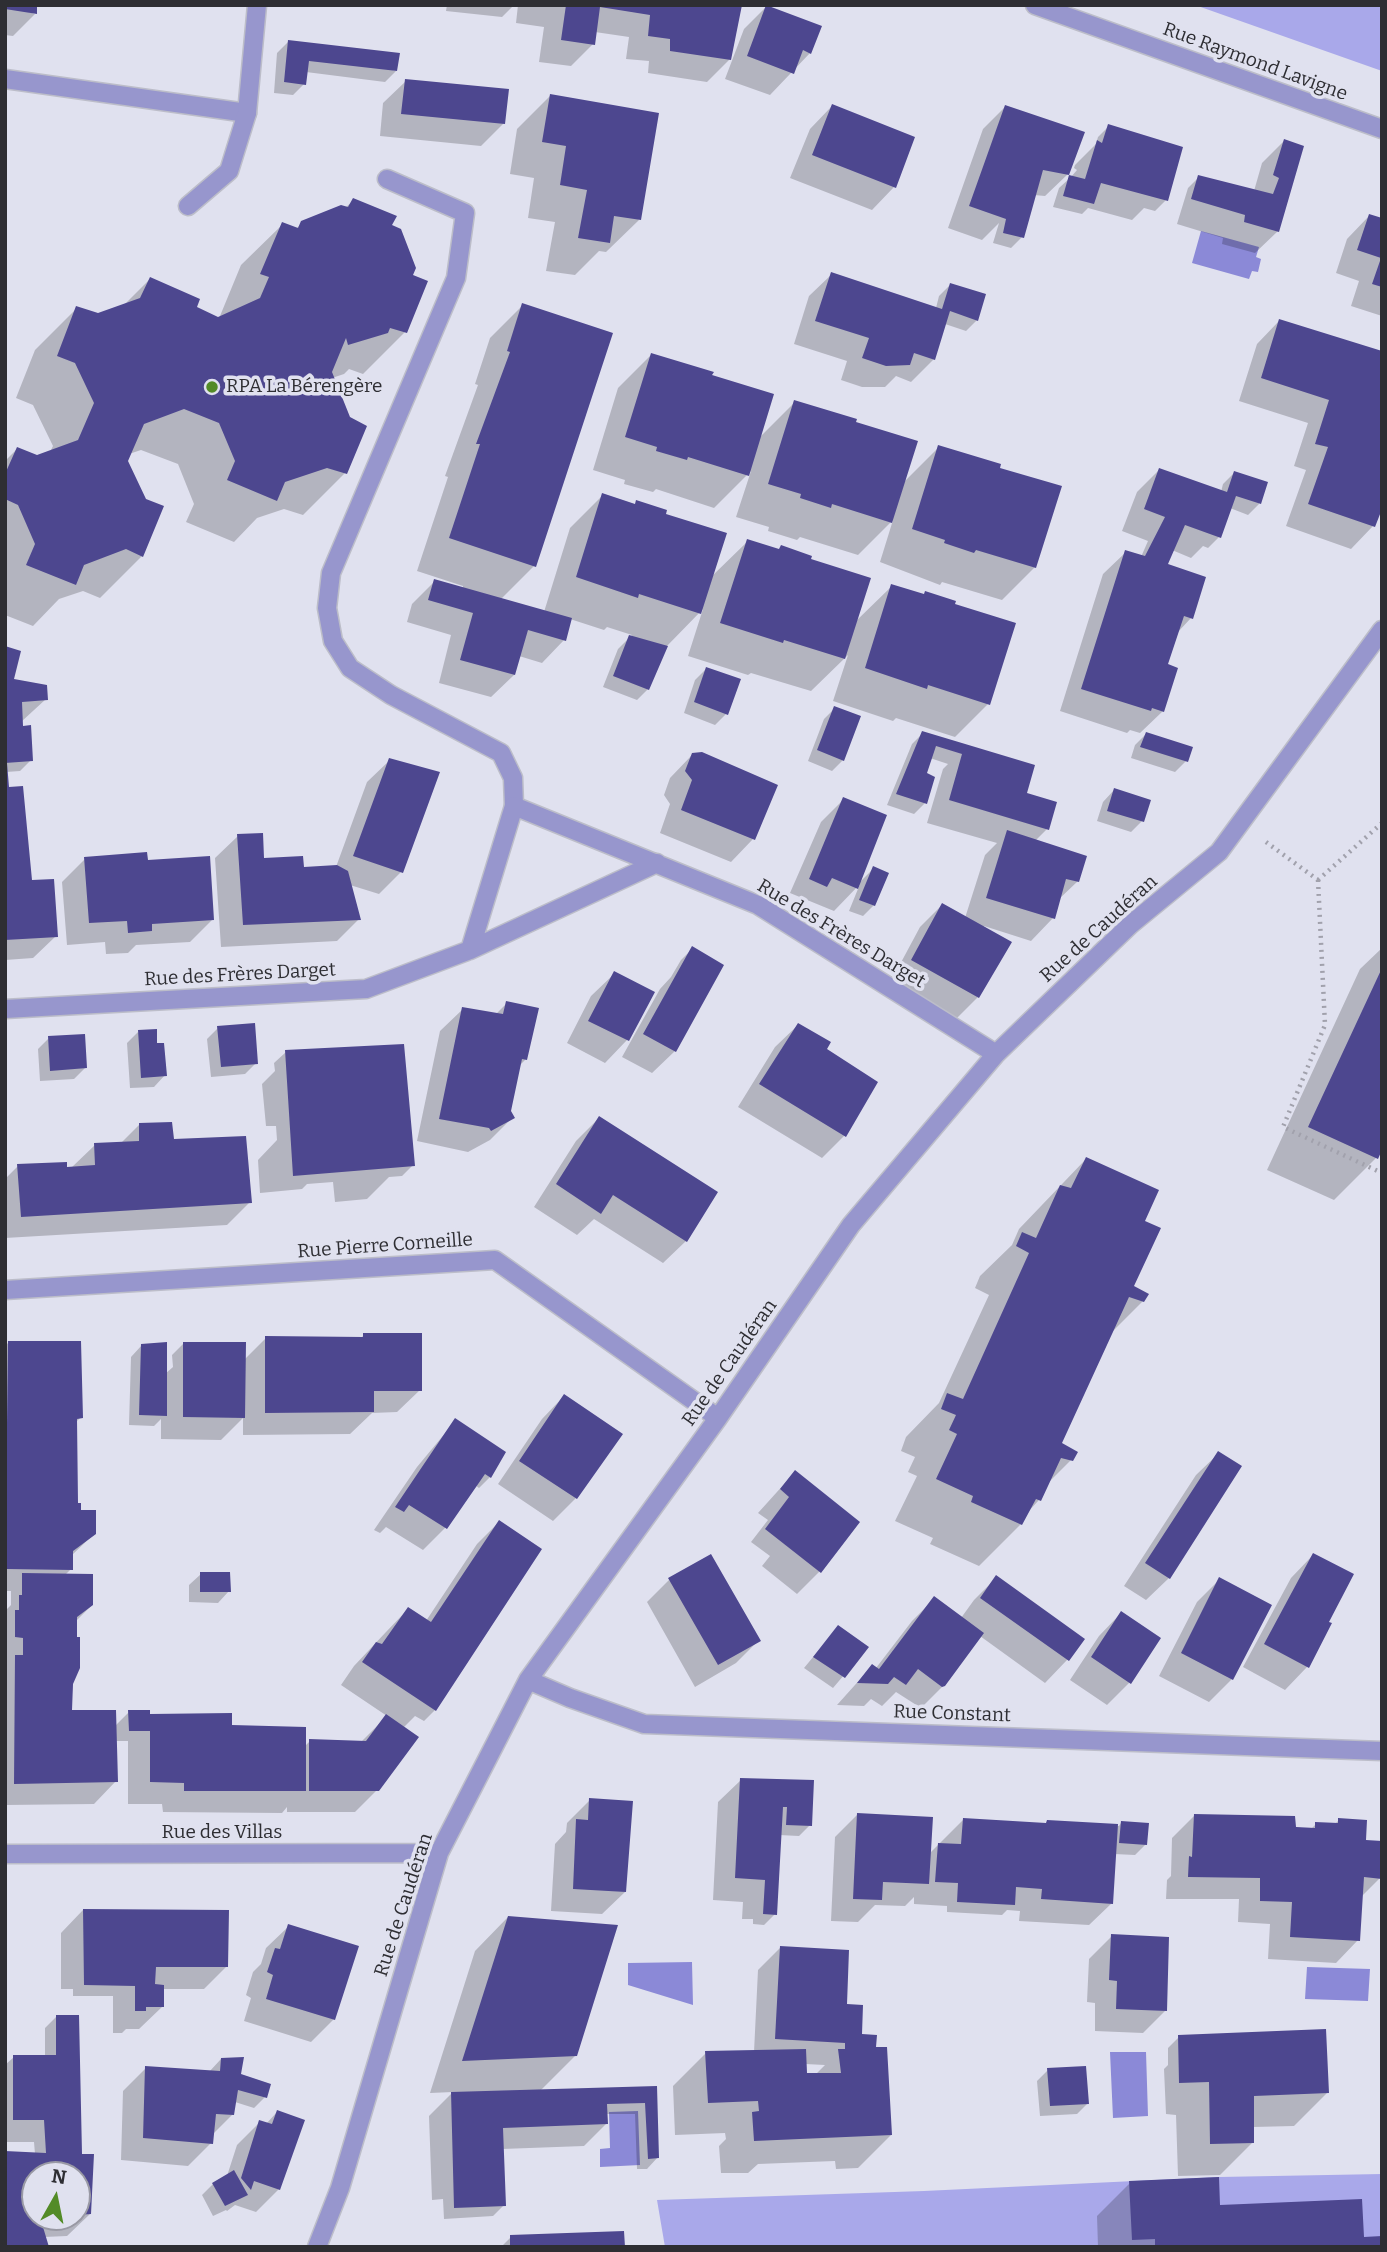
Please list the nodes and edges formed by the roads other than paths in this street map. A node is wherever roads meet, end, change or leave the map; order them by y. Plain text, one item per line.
1 (257, 5) edge
2 (1035, 5) edge
3 (5, 79) edge
4 (247, 113) junction
5 (1382, 129) edge
6 (387, 178) dead end
7 (188, 206) dead end
8 (1382, 630) edge
9 (514, 806) junction
10 (657, 863) junction
11 (470, 950) junction
12 (5, 1009) edge
13 (996, 1054) junction
14 (5, 1290) edge
15 (718, 1418) junction
16 (528, 1680) junction
17 (1382, 1751) edge
18 (439, 1853) junction
19 (5, 1854) edge
20 (317, 2247) edge

1 - 4 street
2 - 5 street, Rue Raymond Lavigne
3 - 4 street
4 - 7 street
6 - 9 street
8 - 13 street, Rue de Caudéran
9 - 10 street, Rue des Frères Darget
9 - 11 street
10 - 11 street, Rue des Frères Darget
10 - 13 street, Rue des Frères Darget
11 - 12 street, Rue des Frères Darget
13 - 15 street, Rue de Caudéran
14 - 15 street, Rue Pierre Corneille
15 - 16 street, Rue de Caudéran
16 - 17 street, Rue Constant
16 - 18 street, Rue de Caudéran
18 - 19 street, Rue des Villas
18 - 20 street, Rue de Caudéran

